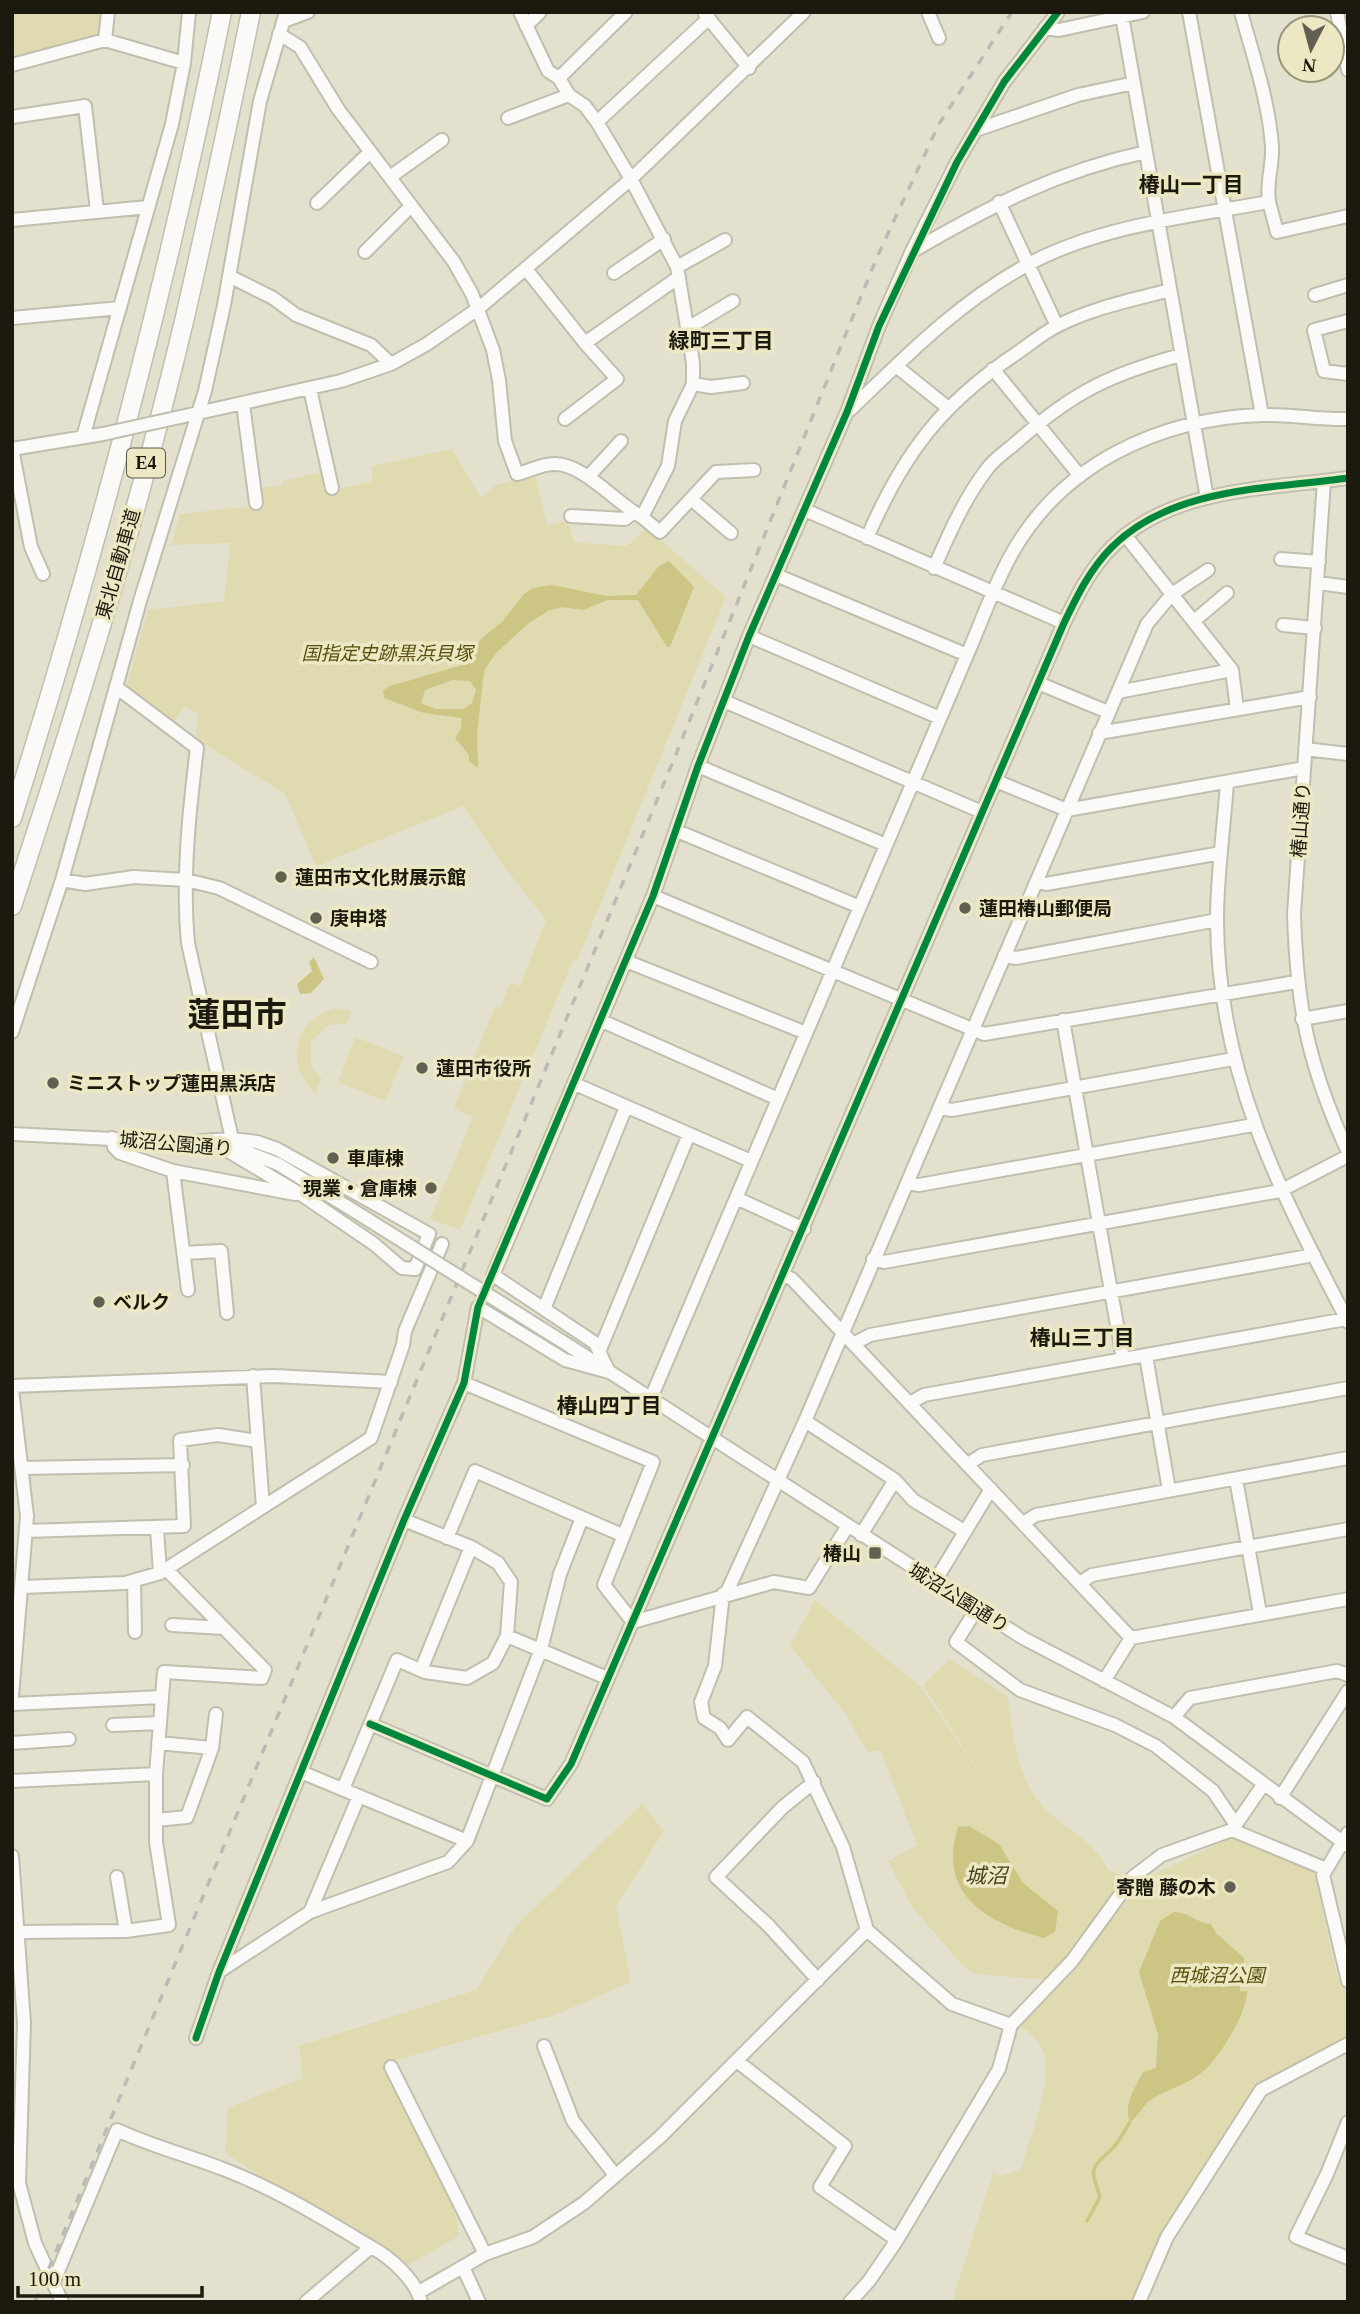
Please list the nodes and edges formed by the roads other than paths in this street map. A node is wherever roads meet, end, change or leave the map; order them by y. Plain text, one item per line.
1 (108, 12) edge
2 (189, 12) edge
3 (222, 12) edge
4 (251, 12) edge
5 (308, 12) edge
6 (520, 12) edge
7 (540, 12) edge
8 (626, 12) edge
9 (928, 12) edge
10 (1058, 12) edge
11 (1143, 12) edge
12 (1189, 12) edge
13 (1241, 12) edge
14 (1337, 12) edge
15 (706, 15) edge
16 (795, 15) edge
17 (1122, 16) junction
18 (285, 17) edge
19 (526, 26) junction
20 (1045, 28) junction
21 (279, 34) junction
22 (939, 38) dead end
23 (105, 40) junction
24 (184, 63) junction
25 (12, 65) edge
26 (749, 68) junction
27 (1348, 70) edge
28 (559, 78) junction
29 (1134, 83) junction
30 (569, 94) junction
31 (12, 117) edge
32 (508, 118) dead end
33 (597, 122) junction
34 (976, 130) junction
35 (442, 140) dead end
36 (370, 152) junction
37 (1146, 152) junction
38 (390, 177) junction
39 (631, 179) junction
40 (999, 202) junction
41 (1269, 202) junction
42 (317, 203) dead end
43 (411, 206) junction
44 (148, 207) junction
45 (1226, 210) junction
46 (97, 211) junction
47 (1348, 216) edge
48 (12, 220) edge
49 (1158, 222) junction
50 (664, 239) junction
51 (725, 240) dead end
52 (912, 251) junction
53 (365, 252) dead end
54 (1028, 264) junction
55 (526, 269) junction
56 (678, 272) junction
57 (614, 273) dead end
58 (229, 276) junction
59 (1348, 285) edge
60 (1170, 290) junction
61 (1315, 295) dead end
62 (733, 301) dead end
63 (120, 308) junction
64 (479, 308) junction
65 (12, 318) edge
66 (1348, 321) edge
67 (1057, 326) junction
68 (688, 328) junction
69 (585, 343) junction
70 (1181, 355) junction
71 (391, 364) junction
72 (896, 366) junction
73 (993, 369) junction
74 (1348, 374) edge
75 (743, 383) dead end
76 (693, 384) junction
77 (310, 389) junction
78 (243, 404) junction
79 (947, 407) junction
80 (847, 412) junction
81 (199, 413) junction
82 (1262, 415) junction
83 (565, 419) dead end
84 (1348, 419) edge
85 (1038, 424) junction
86 (1193, 424) junction
87 (83, 437) junction
88 (621, 441) dead end
89 (12, 449) edge
90 (754, 470) dead end
91 (1080, 476) junction
92 (588, 477) junction
93 (1348, 478) edge
94 (1324, 481) junction
95 (332, 488) dead end
96 (1207, 498) junction
97 (691, 499) junction
98 (256, 503) dead end
99 (805, 510) junction
100 (638, 514) junction
101 (571, 516) dead end
102 (731, 533) dead end
103 (1125, 535) junction
104 (867, 538) junction
105 (1281, 559) dead end
106 (1319, 562) junction
107 (934, 568) junction
108 (1208, 570) dead end
109 (43, 574) dead end
110 (776, 575) junction
111 (1318, 583) junction
112 (1348, 587) edge
113 (994, 593) junction
114 (1227, 593) dead end
115 (1172, 594) junction
116 (1194, 621) junction
117 (1064, 623) junction
118 (1283, 625) dead end
119 (1315, 628) junction
120 (749, 636) junction
121 (967, 655) junction
122 (1232, 670) junction
123 (1038, 683) junction
124 (116, 687) junction
125 (1118, 692) junction
126 (1310, 697) junction
127 (724, 701) junction
128 (1237, 709) junction
129 (1108, 712) junction
130 (940, 718) junction
131 (1099, 733) junction
132 (1305, 749) junction
133 (1348, 754) edge
134 (698, 765) junction
135 (1304, 768) junction
136 (996, 780) junction
137 (1227, 782) junction
138 (913, 783) junction
139 (1067, 810) junction
140 (982, 812) junction
141 (12, 818) edge
142 (677, 831) junction
143 (886, 845) junction
144 (1221, 853) junction
145 (62, 880) junction
146 (186, 880) junction
147 (1038, 881) junction
148 (653, 896) junction
149 (12, 906) edge
150 (860, 907) junction
151 (1217, 920) junction
152 (1004, 956) junction
153 (626, 961) junction
154 (371, 962) dead end
155 (831, 973) junction
156 (1297, 982) junction
157 (1222, 993) junction
158 (901, 1001) junction
159 (1348, 1011) edge
160 (1302, 1019) junction
161 (1063, 1020) junction
162 (602, 1021) junction
163 (972, 1031) junction
164 (12, 1032) edge
165 (806, 1033) junction
166 (1233, 1059) junction
167 (575, 1084) junction
168 (1075, 1088) junction
169 (778, 1099) junction
170 (626, 1107) junction
171 (939, 1108) junction
172 (1253, 1125) junction
173 (12, 1134) edge
174 (689, 1134) junction
175 (112, 1138) junction
176 (232, 1139) junction
177 (185, 1142) junction
178 (218, 1145) junction
179 (1348, 1154) edge
180 (1087, 1155) junction
181 (751, 1161) junction
182 (173, 1171) junction
183 (907, 1183) junction
184 (1280, 1191) junction
185 (305, 1197) junction
186 (736, 1198) junction
187 (1100, 1224) junction
188 (804, 1229) junction
189 (442, 1244) dead end
190 (184, 1253) junction
191 (1314, 1255) junction
192 (873, 1259) junction
193 (784, 1275) junction
194 (188, 1290) dead end
195 (1111, 1291) junction
196 (544, 1309) junction
197 (227, 1313) dead end
198 (1347, 1320) edge
199 (843, 1331) junction
200 (855, 1343) junction
201 (599, 1352) junction
202 (1146, 1356) junction
203 (1123, 1359) junction
204 (609, 1372) junction
205 (253, 1376) junction
206 (391, 1382) junction
207 (464, 1383) junction
208 (12, 1387) edge
209 (1348, 1388) edge
210 (651, 1398) junction
211 (910, 1403) junction
212 (13, 1404) edge
213 (805, 1421) junction
214 (1158, 1423) junction
215 (713, 1440) junction
216 (258, 1441) junction
217 (1348, 1458) edge
218 (968, 1464) junction
219 (183, 1465) junction
220 (19, 1473) edge
221 (1236, 1479) junction
222 (895, 1480) junction
223 (778, 1481) junction
224 (991, 1489) junction
225 (1169, 1490) junction
226 (263, 1507) junction
227 (582, 1518) junction
228 (404, 1520) junction
229 (1023, 1523) junction
230 (847, 1527) junction
231 (157, 1528) junction
232 (1348, 1529) edge
233 (26, 1531) junction
234 (964, 1531) junction
235 (622, 1535) junction
236 (861, 1535) junction
237 (447, 1538) junction
238 (1247, 1547) junction
239 (471, 1548) junction
240 (19, 1551) edge
241 (163, 1572) junction
242 (134, 1581) junction
243 (934, 1583) junction
244 (1080, 1584) junction
245 (22, 1587) junction
246 (725, 1593) junction
247 (1348, 1599) edge
248 (976, 1610) junction
249 (1260, 1613) junction
250 (633, 1622) junction
251 (172, 1625) dead end
252 (223, 1628) junction
253 (135, 1632) dead end
254 (507, 1636) junction
255 (1132, 1638) junction
256 (541, 1649) junction
257 (421, 1670) junction
258 (1348, 1675) edge
259 (607, 1678) junction
260 (1104, 1681) junction
261 (1348, 1691) edge
262 (12, 1696) edge
263 (162, 1697) junction
264 (12, 1704) edge
265 (216, 1714) dead end
266 (1174, 1717) junction
267 (160, 1723) junction
268 (370, 1724) junction
269 (113, 1725) dead end
270 (69, 1739) dead end
271 (12, 1743) edge
272 (158, 1743) junction
273 (212, 1748) junction
274 (301, 1772) junction
275 (156, 1774) junction
276 (493, 1778) junction
277 (12, 1781) edge
278 (814, 1782) junction
279 (1263, 1785) junction
280 (343, 1789) junction
281 (359, 1796) junction
282 (1280, 1798) junction
283 (156, 1820) junction
284 (1234, 1827) junction
285 (1346, 1840) edge
286 (467, 1842) junction
287 (12, 1856) edge
288 (1326, 1869) junction
289 (117, 1877) dead end
290 (310, 1912) junction
291 (867, 1930) junction
292 (126, 1931) junction
293 (19, 1932) junction
294 (219, 1972) junction
295 (818, 1980) junction
296 (1348, 1981) edge
297 (1011, 2025) junction
298 (196, 2038) dead end
299 (1348, 2044) edge
300 (544, 2046) dead end
301 (737, 2061) junction
302 (391, 2067) dead end
303 (1348, 2122) edge
304 (615, 2175) junction
305 (897, 2239) junction
306 (370, 2247) junction
307 (485, 2254) junction
308 (1348, 2258) edge
309 (463, 2267) junction
310 (54, 2281) junction
311 (420, 2297) edge
312 (62, 2302) edge
313 (306, 2302) edge
314 (479, 2302) edge
315 (850, 2302) edge
316 (1139, 2302) edge

1 - 23 street
2 - 24 street
3 - 141 highway, 東北自動車道 / E4
4 - 149 highway, 東北自動車道 / E4
5 - 18 street
6 - 19 street
7 - 19 street
8 - 28 street
9 - 22 street
10 - 20 street
11 - 17 street
12 - 45 street
13 - 41 street
14 - 27 street
15 - 26 street
15 - 33 street
16 - 26 street
17 - 20 street
17 - 29 street
18 - 21 street
19 - 28 street
20 - 34 street
21 - 36 street
21 - 58 street
23 - 24 street
23 - 25 street
24 - 44 street
26 - 39 street
28 - 30 street
29 - 34 street
29 - 37 street
30 - 32 street
30 - 33 street
31 - 46 street
33 - 39 street
34 - 52 street
35 - 38 street
36 - 38 street
36 - 42 street
37 - 40 street
37 - 49 street
38 - 43 street
39 - 50 street
39 - 55 street
40 - 52 street
40 - 54 street
41 - 45 street
41 - 47 street
43 - 53 street
43 - 64 street
44 - 46 street
44 - 63 street
45 - 49 street
45 - 82 street
46 - 48 street
49 - 54 street
49 - 60 street
50 - 56 street
50 - 57 street
51 - 56 street
52 - 80 street
54 - 67 street
54 - 72 street
55 - 64 street
55 - 69 street
56 - 68 street
56 - 69 street
58 - 71 street
58 - 81 street
59 - 61 street
60 - 67 street
60 - 70 street
62 - 68 street
63 - 65 street
63 - 87 street
64 - 71 street
64 - 92 street
66 - 74 street
67 - 73 street
68 - 76 street
69 - 83 street
70 - 85 street
70 - 86 street
71 - 77 street
72 - 79 street
72 - 80 street
73 - 79 street
73 - 85 street
75 - 76 street
76 - 100 street
77 - 78 street
77 - 95 street
78 - 81 street
78 - 98 street
79 - 104 street
80 - 99 street
81 - 87 street, bridge
81 - 124 street
82 - 84 street
82 - 86 street
85 - 91 street
85 - 107 street
86 - 91 street
86 - 96 street
87 - 89 street
88 - 92 street
89 - 109 street
90 - 97 street
91 - 113 street
92 - 100 street
93 - 94 street
94 - 96 street
94 - 106 street, 椿山通り
96 - 103 street
97 - 100 street
97 - 102 street
99 - 104 street
99 - 110 street
100 - 101 street
103 - 115 street
103 - 117 street
104 - 107 street
105 - 106 street
106 - 111 street, 椿山通り
107 - 113 street
108 - 115 street
110 - 120 street
110 - 121 street
111 - 112 street
111 - 119 street, 椿山通り
113 - 117 street
113 - 121 street
114 - 116 street
115 - 116 street
115 - 125 street
116 - 122 street
117 - 123 street
118 - 119 street
119 - 126 street, 椿山通り
120 - 127 street
120 - 130 street
121 - 130 street
122 - 125 street
122 - 128 street
123 - 129 street
123 - 136 street
124 - 145 street
124 - 146 street
125 - 129 street
126 - 128 street
126 - 132 street, 椿山通り
127 - 134 street
127 - 138 street
128 - 131 street
129 - 131 street
130 - 138 street
131 - 139 street
132 - 133 street
132 - 135 street, 椿山通り
134 - 142 street
134 - 143 street
135 - 137 street
135 - 156 street, 椿山通り
136 - 139 street
136 - 140 street
137 - 139 street
137 - 144 street
138 - 140 street
138 - 143 street
139 - 147 street
140 - 158 street
142 - 148 street
142 - 150 street
143 - 150 street
144 - 147 street
144 - 151 street
145 - 146 street
145 - 164 street
146 - 154 street
146 - 176 street
147 - 152 street
148 - 153 street
148 - 155 street
150 - 155 street
151 - 152 street
151 - 157 street
152 - 163 street
153 - 162 street
153 - 165 street
155 - 158 street
155 - 165 street
156 - 157 street
156 - 160 street, 椿山通り
157 - 161 street
157 - 166 street
158 - 163 street
158 - 188 street
159 - 160 street
160 - 179 street, 椿山通り
161 - 163 street
161 - 168 street
162 - 167 street
162 - 169 street
163 - 171 street
165 - 169 street
166 - 168 street
166 - 172 street
167 - 170 street
167 - 196 street
168 - 171 street
168 - 180 street
169 - 181 street
170 - 174 street
170 - 196 street
171 - 183 street
172 - 180 street
172 - 184 street
173 - 175 street, 城沼公園通り
174 - 181 street
174 - 201 street
175 - 177 street, 城沼公園通り
175 - 182 street
176 - 177 street
176 - 185 street
177 - 178 street, 城沼公園通り
178 - 185 street
178 - 204 street, 城沼公園通り, bridge
179 - 184 street
180 - 183 street
180 - 187 street
181 - 186 street
182 - 185 street
182 - 190 street
183 - 192 street
184 - 187 street
184 - 191 street
186 - 188 street
186 - 210 street
187 - 192 street
187 - 195 street
188 - 193 street
189 - 206 street
190 - 194 street
190 - 197 street
191 - 195 street
191 - 198 street
192 - 199 street
193 - 199 street
193 - 215 street
195 - 200 street
195 - 203 street
196 - 201 street
198 - 202 street
199 - 200 street
199 - 213 street
200 - 211 street
201 - 204 street
202 - 203 street
202 - 214 street
203 - 211 street
204 - 207 street
204 - 210 street, 城沼公園通り
205 - 206 street
205 - 208 street
205 - 216 street
206 - 226 street
207 - 228 street
207 - 235 street
208 - 212 street
209 - 214 street
210 - 215 street, 城沼公園通り
211 - 218 street
212 - 220 street
213 - 222 street
213 - 223 street
214 - 218 street
214 - 225 street
215 - 223 street, 城沼公園通り
215 - 250 street
216 - 219 street
216 - 226 street
217 - 221 street
218 - 224 street
219 - 220 street
219 - 231 street
220 - 233 street
221 - 225 street
221 - 238 street
222 - 234 street
222 - 236 street
223 - 230 street, 城沼公園通り
223 - 246 street
224 - 229 street
224 - 234 street
225 - 229 street
226 - 241 street
227 - 235 street
227 - 237 street
227 - 256 street
228 - 237 street
228 - 274 street
229 - 244 street
230 - 236 street, 城沼公園通り
230 - 246 street
231 - 233 street
231 - 241 street
232 - 238 street
233 - 240 street
234 - 243 street
235 - 250 street
236 - 243 street, 城沼公園通り
237 - 239 street
238 - 244 street
238 - 249 street
239 - 254 street
239 - 257 street
240 - 245 street
241 - 242 street
241 - 252 street
242 - 245 street
242 - 253 street
243 - 248 street, 城沼公園通り
244 - 255 street
245 - 262 street
246 - 250 street
246 - 278 street
247 - 249 street
248 - 260 street, 城沼公園通り
248 - 284 street
249 - 255 street
250 - 259 street
251 - 252 street
252 - 263 street
254 - 256 street
254 - 257 street
255 - 260 street
256 - 259 street
256 - 276 street
257 - 268 street
258 - 266 street
259 - 276 street
260 - 266 street, 城沼公園通り
261 - 282 street
263 - 264 street
263 - 267 street
265 - 273 street
266 - 279 street, 城沼公園通り
267 - 269 street
267 - 272 street
268 - 276 street
268 - 280 street
270 - 271 street
272 - 273 street
272 - 275 street
273 - 283 street
274 - 280 street
274 - 294 street
275 - 277 street
275 - 283 street
276 - 286 street
278 - 291 street
278 - 295 street
279 - 282 street, 城沼公園通り
279 - 284 street
280 - 281 street
281 - 286 street
281 - 290 street
282 - 285 street, 城沼公園通り
283 - 292 street
284 - 288 street
284 - 297 street
285 - 288 street
286 - 290 street
287 - 293 street
288 - 296 street
289 - 292 street
290 - 294 street
291 - 295 street
291 - 297 street
292 - 293 street
293 - 310 street
294 - 298 street
295 - 301 street
297 - 305 street
299 - 316 street
300 - 304 street
301 - 304 street
301 - 305 street
302 - 307 street
303 - 308 street
304 - 307 street
305 - 315 street
306 - 310 street
306 - 311 street
306 - 313 street
307 - 309 street
309 - 311 street
309 - 314 street
310 - 312 street

